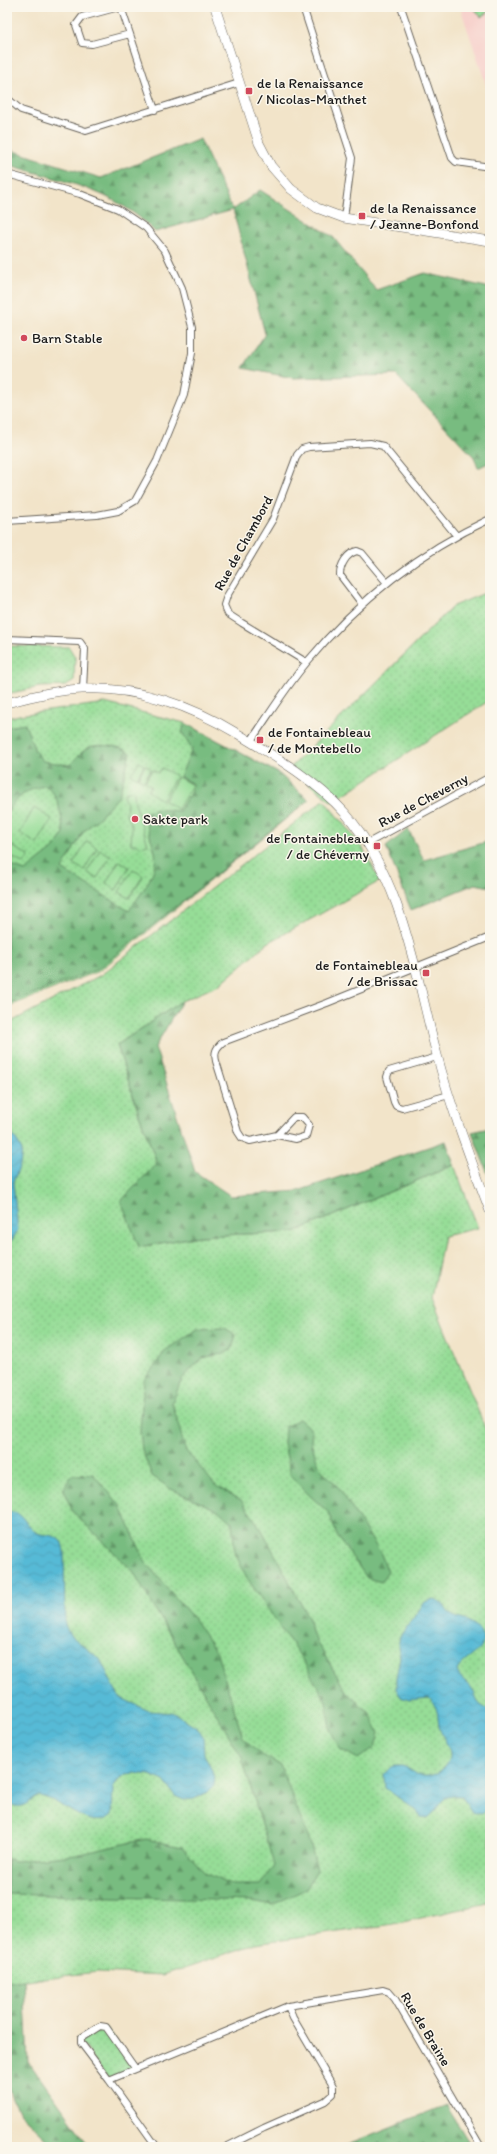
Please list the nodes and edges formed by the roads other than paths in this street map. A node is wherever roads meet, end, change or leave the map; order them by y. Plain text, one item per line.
1 (120, 7) edge
2 (214, 7) edge
3 (303, 7) edge
4 (401, 7) edge
5 (130, 34) junction
6 (239, 83) junction
7 (7, 98) edge
8 (155, 110) junction
9 (490, 167) edge
10 (7, 174) edge
11 (344, 218) junction
12 (490, 241) edge
13 (490, 519) edge
14 (7, 521) edge
15 (456, 536) junction
16 (387, 583) junction
17 (362, 604) junction
18 (7, 639) edge
19 (306, 662) junction
20 (83, 689) junction
21 (7, 703) edge
22 (250, 742) junction
23 (490, 777) edge
24 (366, 844) junction
25 (490, 937) edge
26 (414, 968) junction
27 (437, 1057) junction
28 (449, 1095) junction
29 (277, 1135) junction
30 (490, 1211) edge
31 (288, 2006) junction
32 (135, 2068) junction
33 (109, 2080) junction
34 (157, 2147) edge
35 (226, 2147) edge
36 (481, 2147) edge

1 - 5 street
1 - 5 street
2 - 6 street
3 - 11 street
4 - 9 street
5 - 8 street
6 - 8 street
6 - 11 street
7 - 8 street
10 - 14 street
11 - 12 street
13 - 15 street
15 - 16 street
15 - 19 street, Rue de Chambord
16 - 17 street
16 - 17 street
17 - 19 street
18 - 20 street
19 - 22 street
20 - 21 street
20 - 22 street
22 - 24 street
23 - 24 street, Rue de Cheverny
24 - 26 street
25 - 26 street
26 - 27 street
26 - 29 street
27 - 28 street
27 - 28 street
28 - 30 street
29 - 29 street
31 - 32 street, Rue de Braine
31 - 35 street
31 - 36 street, Rue de Braine
32 - 33 street, Rue de Braine
32 - 33 street
33 - 34 street

